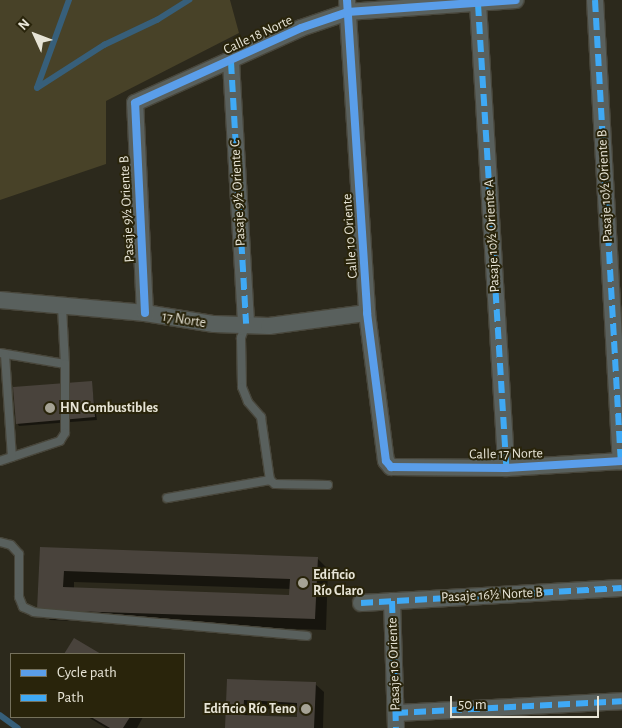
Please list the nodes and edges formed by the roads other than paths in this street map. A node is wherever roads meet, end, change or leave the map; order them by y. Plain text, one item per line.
1 (516, 0) edge
2 (595, 0) edge
3 (478, 4) junction
4 (347, 6) edge
5 (231, 62) junction
6 (135, 103) joint
7 (0, 300) edge
8 (62, 307) junction
9 (145, 313) junction
10 (367, 313) junction
11 (246, 324) junction
12 (3, 354) edge
13 (65, 364) junction
14 (12, 457) junction
15 (0, 461) edge
16 (621, 461) edge
17 (391, 467) joint
18 (506, 468) junction
19 (270, 480) junction
20 (328, 484) dead end
21 (168, 498) dead end
22 (0, 542) edge
23 (622, 588) edge
24 (392, 601) junction
25 (361, 603) dead end
26 (307, 636) dead end
27 (622, 701) edge
28 (396, 721) edge

1 - 3 street, Calle 18 Norte
2 - 16 street, Pasaje 10½ Oriente B
3 - 4 street, Calle 18 Norte
3 - 18 street, Pasaje 10½ Oriente A
4 - 5 street, Calle 18 Norte
4 - 10 street, Calle 10 Oriente
5 - 6 street, Calle 18 Norte
5 - 11 street, Pasaje 9½ Oriente C
6 - 9 street, Pasaje 9½ Oriente B
7 - 8 street, 17 Norte
8 - 9 street, 17 Norte
8 - 13 lane
9 - 11 street, 17 Norte
10 - 11 street, 17 Norte
10 - 17 street, Calle 10 Oriente
11 - 19 lane
12 - 13 lane
12 - 14 lane
13 - 14 lane
14 - 15 lane
16 - 18 street, Calle 17 Norte
17 - 18 street, Calle 17 Norte
19 - 20 lane
19 - 21 lane
22 - 26 lane
23 - 24 street, Pasaje 16½ Norte B
24 - 25 street, Pasaje 16½ Norte B
24 - 28 street, Pasaje 10 Oriente
27 - 28 street

